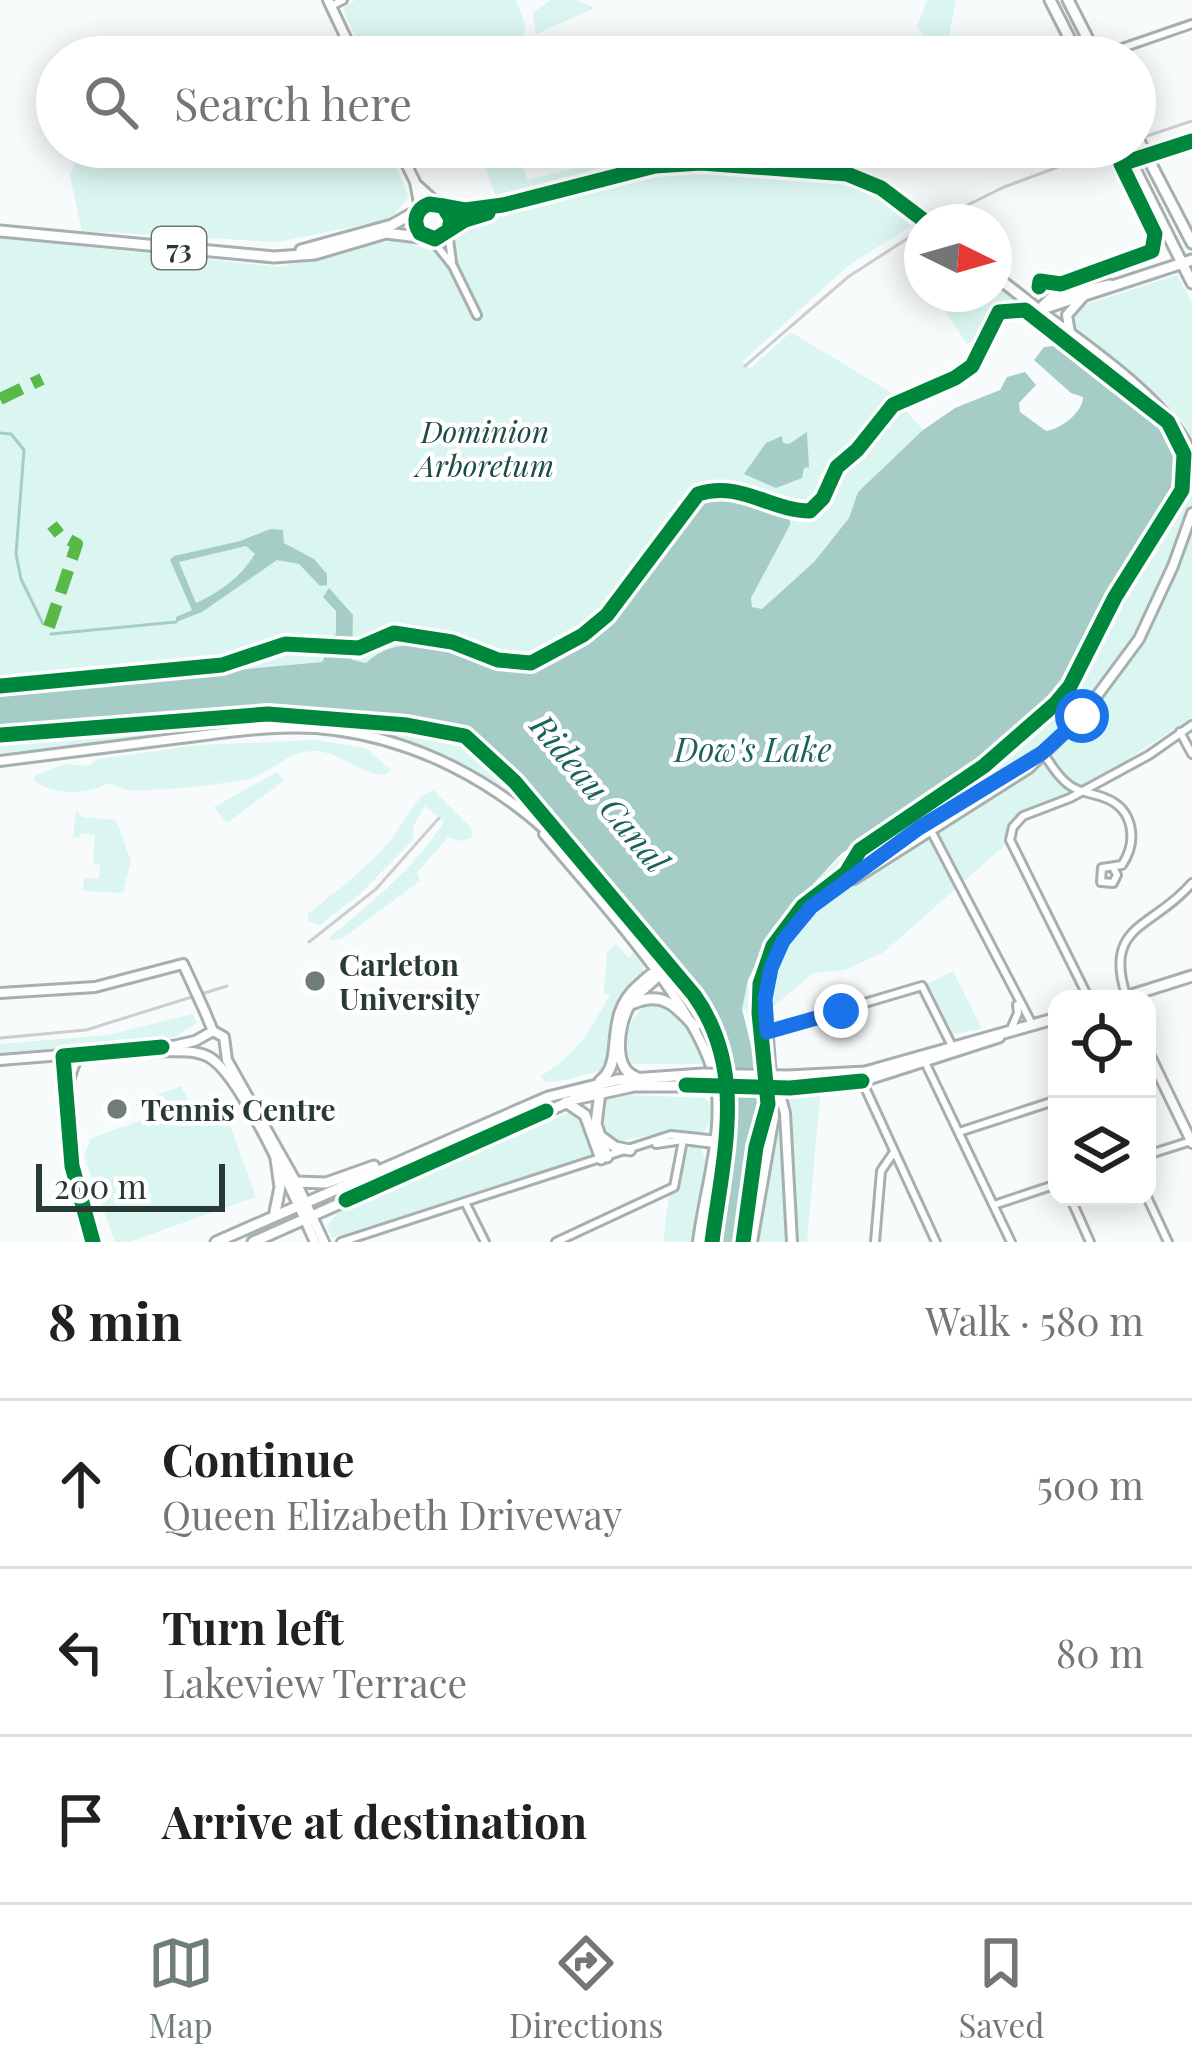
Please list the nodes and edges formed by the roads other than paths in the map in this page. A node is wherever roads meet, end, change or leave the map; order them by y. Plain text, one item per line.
1 (343, 0) edge
2 (1050, 0) edge
3 (1068, 0) edge
4 (330, 3) edge
5 (1192, 24) edge
6 (346, 36) edge
7 (1068, 36) edge
8 (1086, 36) edge
9 (1156, 37) edge
10 (408, 168) edge
11 (647, 168) edge
12 (767, 168) edge
13 (1135, 168) edge
14 (1153, 168) edge
15 (415, 182) junction
16 (440, 205) junction
17 (503, 205) junction
18 (904, 206) edge
19 (419, 210) junction
20 (0, 231) edge
21 (448, 231) junction
22 (429, 239) junction
23 (1192, 243) edge
24 (284, 255) junction
25 (1186, 261) edge
26 (453, 266) junction
27 (1192, 284) edge
28 (1110, 285) junction
29 (1012, 288) edge
30 (1082, 298) junction
31 (1040, 310) junction
32 (477, 315) dead end
33 (1071, 335) junction
34 (1192, 456) edge
35 (1192, 513) edge
36 (1192, 724) edge
37 (1180, 732) junction
38 (1042, 753) junction
39 (1192, 754) edge
40 (0, 761) edge
41 (1082, 790) junction
42 (929, 827) junction
43 (1114, 869) dead end
44 (1192, 883) edge
45 (659, 973) junction
46 (1192, 976) edge
47 (1085, 990) edge
48 (1122, 990) edge
49 (1148, 990) edge
50 (0, 993) edge
51 (1014, 995) junction
52 (629, 1005) junction
53 (1048, 1021) edge
54 (1033, 1026) junction
55 (695, 1027) junction
56 (213, 1030) junction
57 (767, 1032) junction
58 (1009, 1033) junction
59 (201, 1039) junction
60 (225, 1049) junction
61 (953, 1049) junction
62 (142, 1050) junction
63 (81, 1054) junction
64 (208, 1055) junction
65 (63, 1056) junction
66 (923, 1059) junction
67 (0, 1060) edge
68 (773, 1069) junction
69 (635, 1077) junction
70 (1156, 1079) edge
71 (704, 1080) junction
72 (862, 1081) junction
73 (789, 1082) junction
74 (597, 1088) junction
75 (68, 1102) junction
76 (566, 1102) junction
77 (1048, 1103) edge
78 (599, 1132) junction
79 (959, 1132) junction
80 (683, 1140) junction
81 (716, 1141) junction
82 (1191, 1142) edge
83 (646, 1145) junction
84 (630, 1150) junction
85 (894, 1152) junction
86 (1156, 1152) edge
87 (604, 1158) junction
88 (276, 1159) junction
89 (397, 1160) junction
90 (296, 1182) junction
91 (1048, 1187) edge
92 (465, 1202) junction
93 (301, 1203) junction
94 (994, 1205) junction
95 (1074, 1206) edge
96 (1151, 1206) edge
97 (268, 1217) junction
98 (308, 1217) junction
99 (320, 1241) edge
100 (343, 1241) edge
101 (93, 1242) edge
102 (216, 1242) edge
103 (253, 1242) edge
104 (485, 1242) edge
105 (556, 1242) edge
106 (701, 1242) edge
107 (752, 1242) edge
108 (792, 1242) edge
109 (875, 1242) edge
110 (936, 1242) edge
111 (1011, 1242) edge
112 (1090, 1242) edge
113 (1168, 1242) edge

1 - 4 street
2 - 7 main road
3 - 8 main road
4 - 6 main road
5 - 9 street
10 - 15 main road
11 - 17 main road, 73
12 - 18 main road, 73
13 - 25 main road
14 - 23 main road
15 - 16 main road
15 - 19 main road
16 - 17 main road, 73
16 - 19 main road, 73
16 - 21 main road
17 - 21 main road, 73
19 - 22 main road
19 - 24 main road, 73
20 - 24 main road, 73
21 - 22 main road, 73
21 - 26 street
22 - 24 main road, 73
22 - 26 street
25 - 27 main road
25 - 28 main road
26 - 32 street
28 - 30 main road
28 - 31 main road
29 - 31 main road
30 - 31 main road
30 - 33 main road
31 - 33 main road
33 - 34 main road
35 - 38 main road
36 - 37 street
37 - 39 street
37 - 41 street
38 - 41 street
38 - 42 main road
40 - 45 main road
41 - 43 street
41 - 47 street
42 - 51 street
42 - 57 main road
44 - 48 street
45 - 52 main road
45 - 55 main road
45 - 74 main road
45 - 81 main road
46 - 49 main road
50 - 56 main road, bridge
51 - 54 street
51 - 58 street
52 - 55 main road
52 - 69 main road
53 - 54 main road
54 - 58 main road
55 - 81 main road
56 - 59 main road
56 - 60 main road
57 - 61 street
57 - 68 main road
58 - 61 main road
59 - 62 main road
59 - 64 main road
60 - 64 main road
60 - 90 main road
61 - 66 main road
62 - 63 main road
62 - 64 main road
63 - 65 main road
63 - 75 street
64 - 88 main road
65 - 67 main road
65 - 75 street
66 - 72 main road
66 - 73 main road
66 - 79 street
68 - 107 main road
68 - 108 main road
69 - 71 main road
69 - 74 main road
70 - 82 main road
71 - 73 main road, bridge
71 - 74 main road
72 - 73 main road
72 - 85 street
74 - 76 main road
74 - 78 main road
74 - 89 main road
75 - 101 street
76 - 87 main road
76 - 98 main road
77 - 79 street
78 - 84 main road
78 - 87 main road
79 - 94 street
80 - 81 street
80 - 83 street
80 - 105 street
81 - 83 street
81 - 106 main road
82 - 86 street
83 - 84 street
84 - 87 street
85 - 109 street
85 - 110 street
87 - 92 street
88 - 93 main road
88 - 97 main road
89 - 90 main road
89 - 93 main road
90 - 93 main road
91 - 94 street
92 - 100 street
92 - 104 street
93 - 97 main road
93 - 98 main road
94 - 111 street
95 - 112 street
96 - 113 street
97 - 102 main road
98 - 99 main road
98 - 103 main road
99 - 100 street

